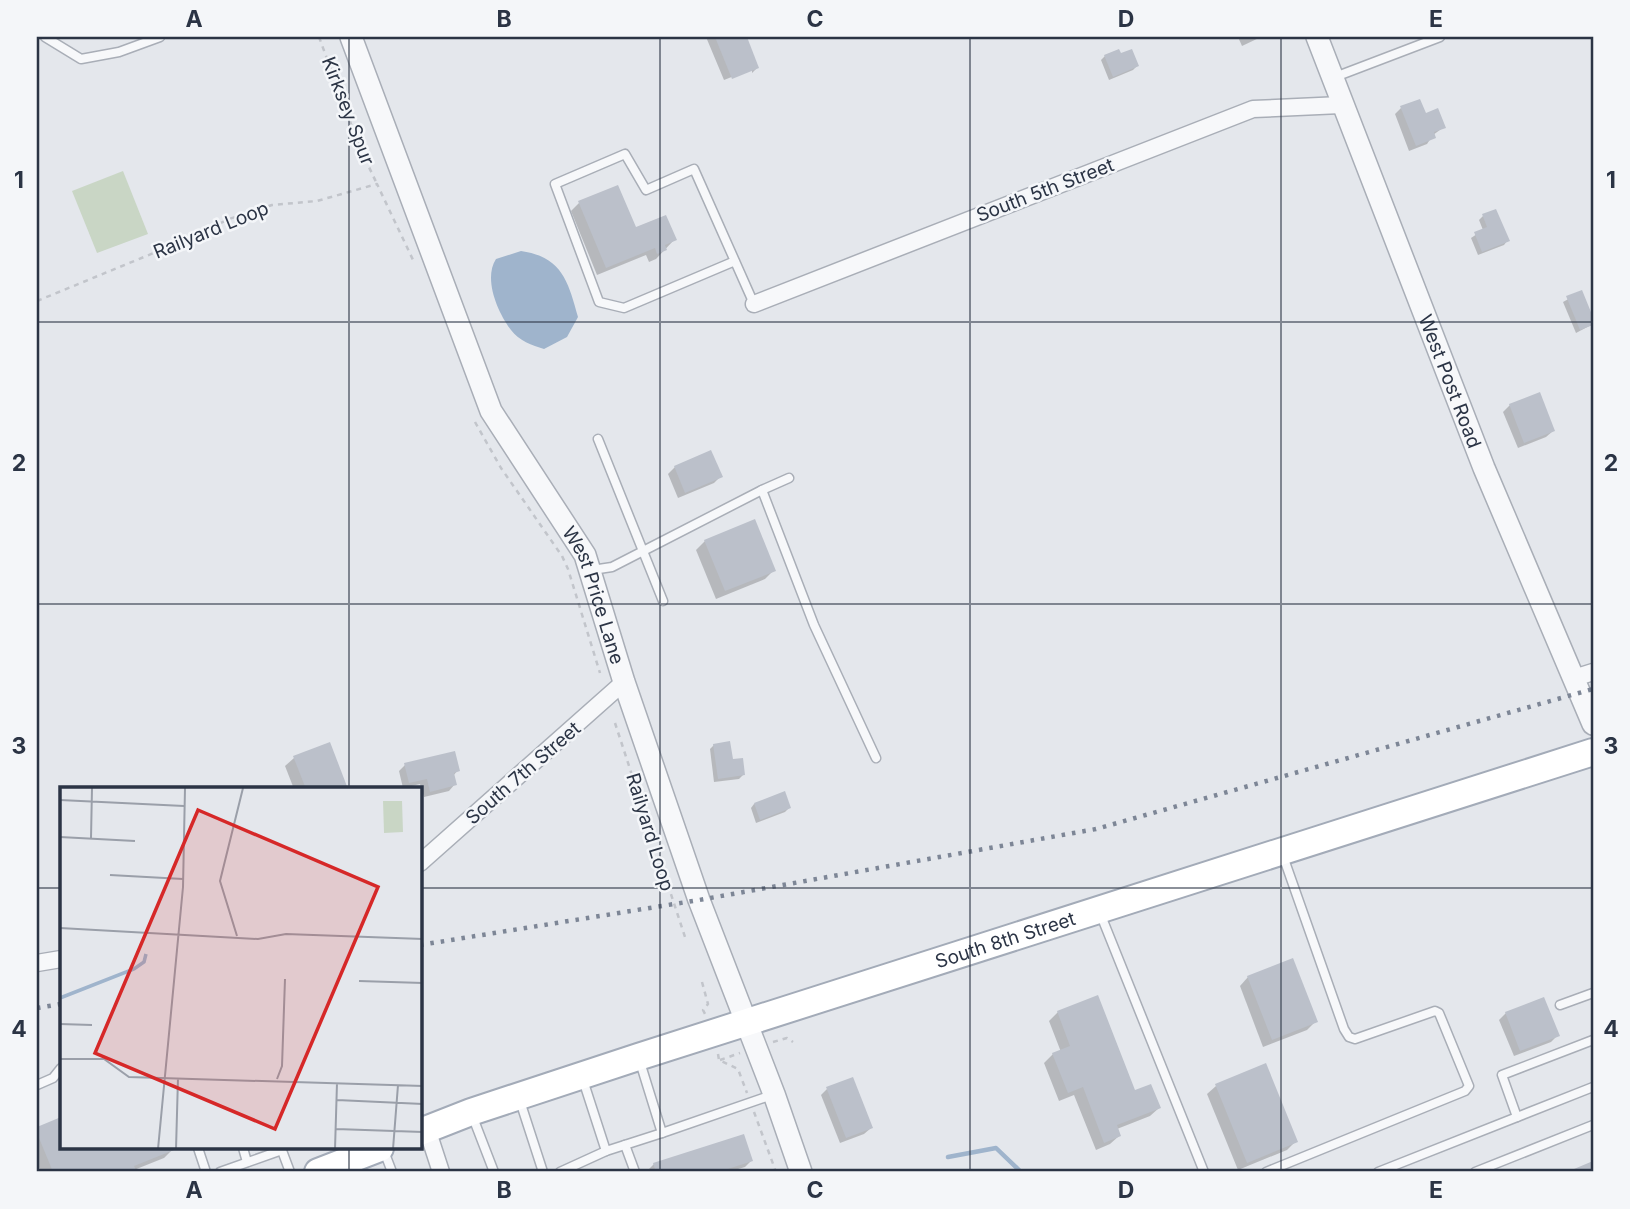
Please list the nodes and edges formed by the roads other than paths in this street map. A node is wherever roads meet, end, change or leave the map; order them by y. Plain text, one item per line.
1 (45, 37) edge
2 (160, 37) edge
3 (351, 37) edge
4 (1317, 37) edge
5 (1440, 37) edge
6 (1332, 78) junction
7 (1341, 105) junction
8 (735, 261) junction
9 (754, 304) joint
10 (598, 439) dead end
11 (789, 478) dead end
12 (762, 490) junction
13 (643, 550) junction
14 (589, 570) junction
15 (663, 601) dead end
16 (1583, 675) edge
17 (624, 682) junction
18 (1593, 724) edge
19 (1593, 752) edge
20 (876, 758) dead end
21 (1282, 851) junction
22 (422, 861) edge
23 (1098, 910) junction
24 (60, 959) edge
25 (37, 963) edge
26 (1593, 993) edge
27 (1560, 1005) dead end
28 (746, 1023) junction
29 (1593, 1040) edge
30 (638, 1057) junction
31 (60, 1069) edge
32 (582, 1076) junction
33 (37, 1086) edge
34 (1593, 1087) edge
35 (774, 1094) junction
36 (519, 1098) junction
37 (471, 1112) junction
38 (1517, 1117) junction
39 (1593, 1125) edge
40 (424, 1131) edge
41 (662, 1133) junction
42 (625, 1145) junction
43 (199, 1150) edge
44 (244, 1150) edge
45 (278, 1150) edge
46 (281, 1150) edge
47 (376, 1150) edge
48 (382, 1150) edge
49 (607, 1152) junction
50 (247, 1162) junction
51 (331, 1170) edge
52 (206, 1172) edge
53 (220, 1172) edge
54 (289, 1172) edge
55 (392, 1172) edge
56 (441, 1172) edge
57 (494, 1172) edge
58 (543, 1172) edge
59 (560, 1172) edge
60 (635, 1172) edge
61 (801, 1172) edge
62 (1204, 1172) edge
63 (1266, 1172) edge
64 (1378, 1172) edge
65 (1475, 1172) edge

1 - 2 lane
3 - 14 street, West Price Lane
4 - 6 street, West Post Road
5 - 6 lane
6 - 7 street, West Post Road
7 - 9 street, South 5th Street
7 - 16 street, West Post Road
8 - 8 lane
8 - 9 lane
10 - 13 lane
11 - 12 lane
12 - 13 lane
12 - 20 lane
13 - 14 lane
13 - 15 lane
14 - 17 street, West Price Lane
16 - 18 street, West Post Road
17 - 22 street, South 7th Street
17 - 28 street, West Price Lane
19 - 21 main road, South 8th Street
21 - 23 main road, South 8th Street
21 - 63 lane
23 - 28 main road, South 8th Street
23 - 62 lane
24 - 25 street
26 - 27 lane
28 - 30 main road, South 8th Street
28 - 35 street, West Price Lane
29 - 38 lane
30 - 32 main road, South 8th Street
30 - 41 lane
31 - 33 lane
32 - 36 main road, South 8th Street
32 - 49 lane
34 - 38 lane
35 - 41 lane
35 - 61 street, West Price Lane
36 - 37 main road, South 8th Street
36 - 58 lane
37 - 40 main road, South 8th Street
37 - 57 lane
38 - 64 lane
39 - 65 lane
40 - 56 street
41 - 42 lane
42 - 49 lane
42 - 60 lane
43 - 52 lane
44 - 50 lane
45 - 50 lane
46 - 54 lane
47 - 51 main road
48 - 55 lane
49 - 59 lane
50 - 53 lane

